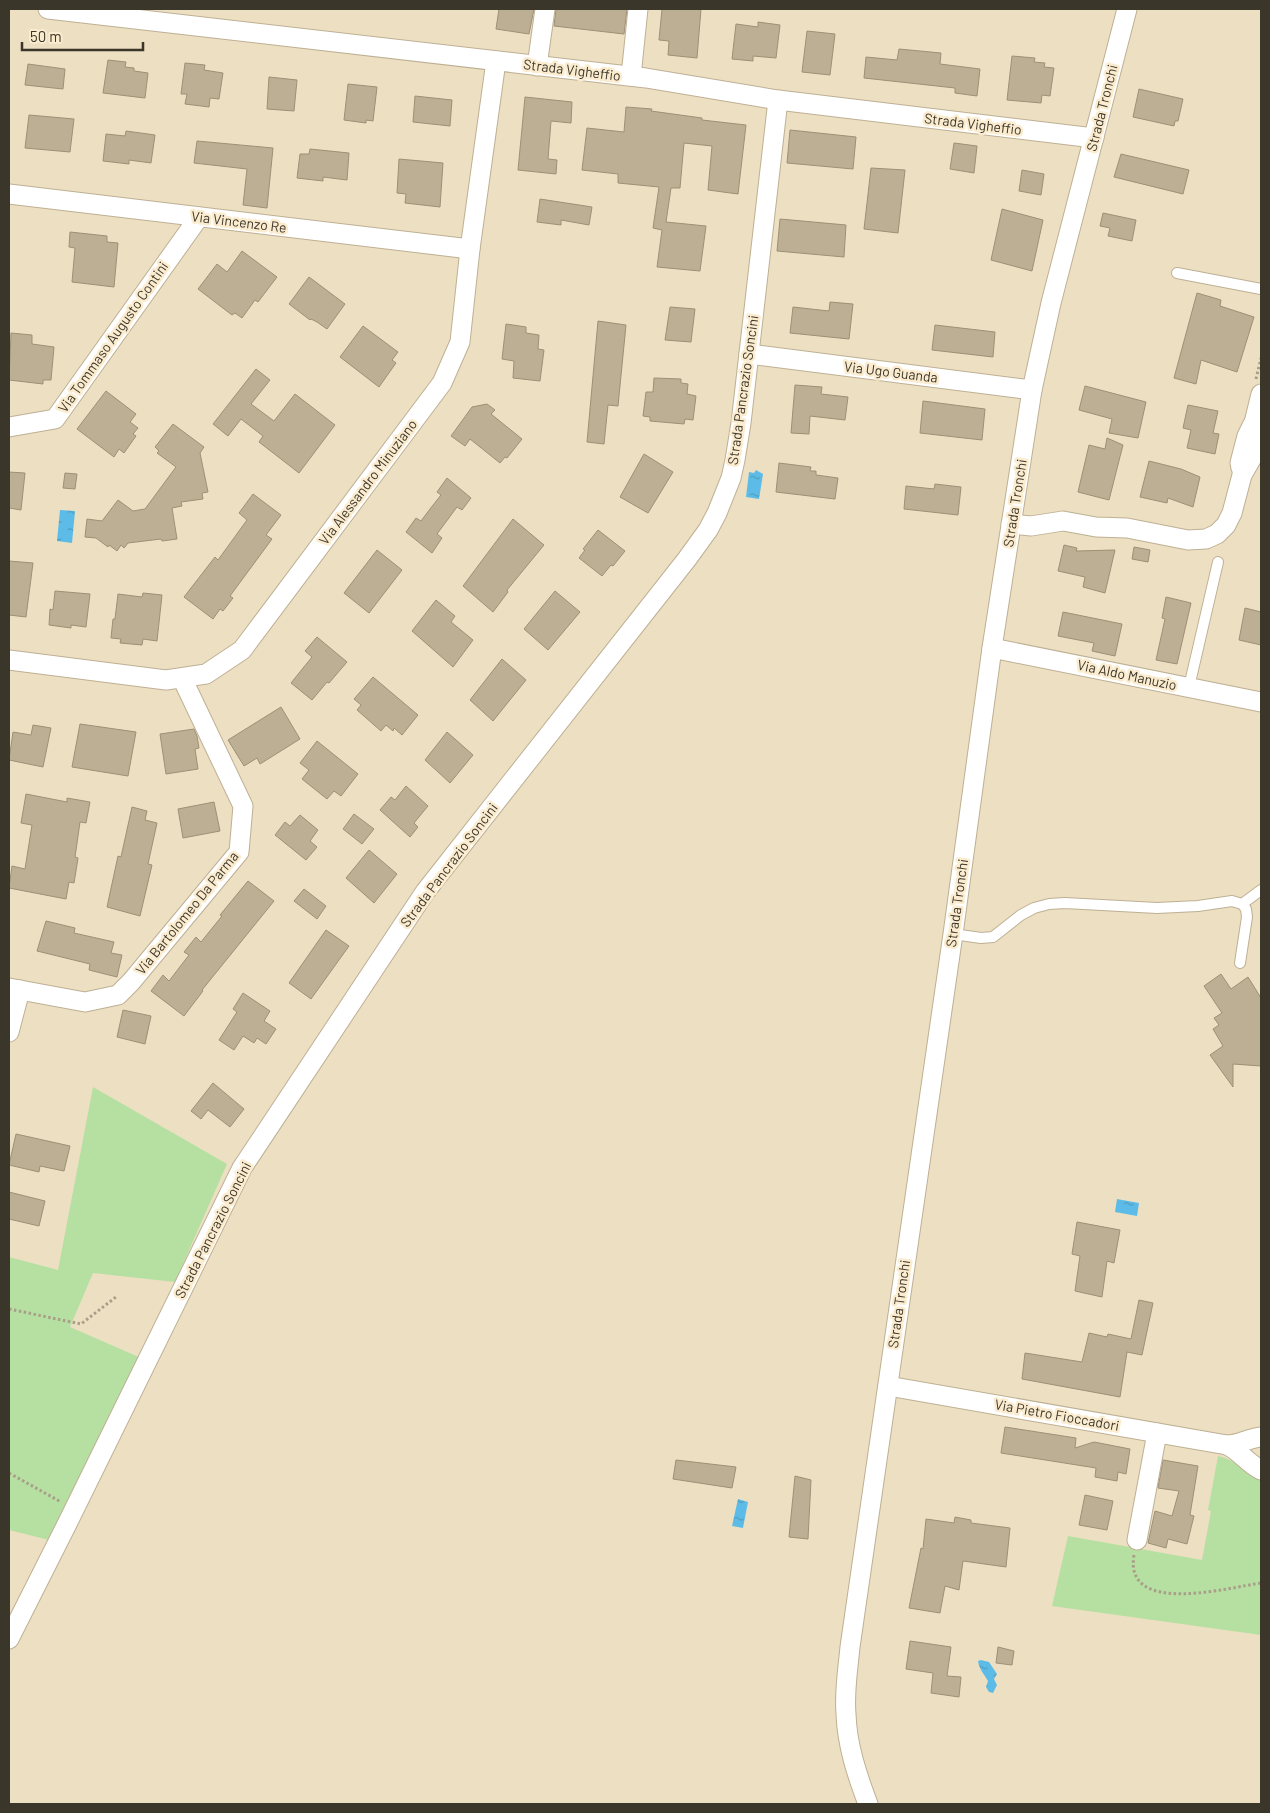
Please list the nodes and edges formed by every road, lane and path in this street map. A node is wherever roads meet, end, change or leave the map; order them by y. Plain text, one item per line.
1 (48, 9) edge
2 (545, 9) edge
3 (638, 9) edge
4 (1127, 9) edge
5 (496, 61) junction
6 (537, 66) junction
7 (631, 76) junction
8 (778, 100) junction
9 (1094, 138) junction
10 (9, 194) edge
11 (199, 217) junction
12 (470, 249) junction
13 (1177, 273) dead end
14 (1261, 289) edge
15 (749, 354) junction
16 (1261, 358) edge
17 (1032, 390) junction
18 (1258, 390) edge
19 (1253, 424) junction
20 (9, 427) edge
21 (1261, 442) edge
22 (1261, 449) edge
23 (1241, 477) junction
24 (1011, 524) junction
25 (1218, 562) dead end
26 (992, 648) junction
27 (9, 660) edge
28 (182, 678) junction
29 (1189, 688) junction
30 (1261, 702) edge
31 (1261, 890) edge
32 (1242, 904) junction
33 (953, 934) junction
34 (1240, 963) dead end
35 (14, 989) edge
36 (9, 1032) edge
37 (116, 1297) dead end
38 (9, 1309) edge
39 (888, 1386) junction
40 (1157, 1433) junction
41 (1261, 1437) edge
42 (1227, 1445) junction
43 (1261, 1470) edge
44 (9, 1473) edge
45 (74, 1510) junction
46 (1137, 1540) joint
47 (1261, 1582) edge
48 (9, 1639) edge
49 (868, 1804) edge

1 - 5 street, Strada Vigheffio
2 - 6 street
3 - 7 street
4 - 9 street, Strada Tronchi
5 - 6 street, Strada Vigheffio
5 - 12 street, Via Alessandro Minuziano
6 - 7 street, Strada Vigheffio
7 - 8 street, Strada Vigheffio
8 - 9 street, Strada Vigheffio
8 - 15 street, Strada Pancrazio Soncini
9 - 17 street, Strada Tronchi
10 - 11 street, Via Vincenzo Re
11 - 12 street, Via Vincenzo Re
11 - 20 street, Via Tommaso Augusto Contini
12 - 28 street, Via Alessandro Minuziano
13 - 14 lane
15 - 17 street, Via Ugo Guanda
15 - 45 street, Strada Pancrazio Soncini
16 - 18 path
17 - 24 street, Strada Tronchi
18 - 19 street
19 - 21 street
19 - 23 street
22 - 23 street
23 - 24 street
24 - 26 street, Strada Tronchi
25 - 29 lane
26 - 29 street, Via Aldo Manuzio
26 - 33 street, Strada Tronchi
27 - 28 street, Via Alessandro Minuziano
28 - 35 street, Via Bartolomeo Da Parma
29 - 30 street, Via Aldo Manuzio
31 - 32 lane
32 - 33 lane
32 - 34 lane
33 - 39 street, Strada Tronchi
35 - 36 street, Via Bartolomeo Da Parma
37 - 38 path
39 - 40 street, Via Pietro Fioccadori
39 - 49 street, Strada Tronchi
40 - 42 street, Via Pietro Fioccadori
40 - 46 street
41 - 42 street, Via Pietro Fioccadori
42 - 43 street
44 - 45 path
45 - 48 street, Strada Pancrazio Soncini
46 - 47 path

